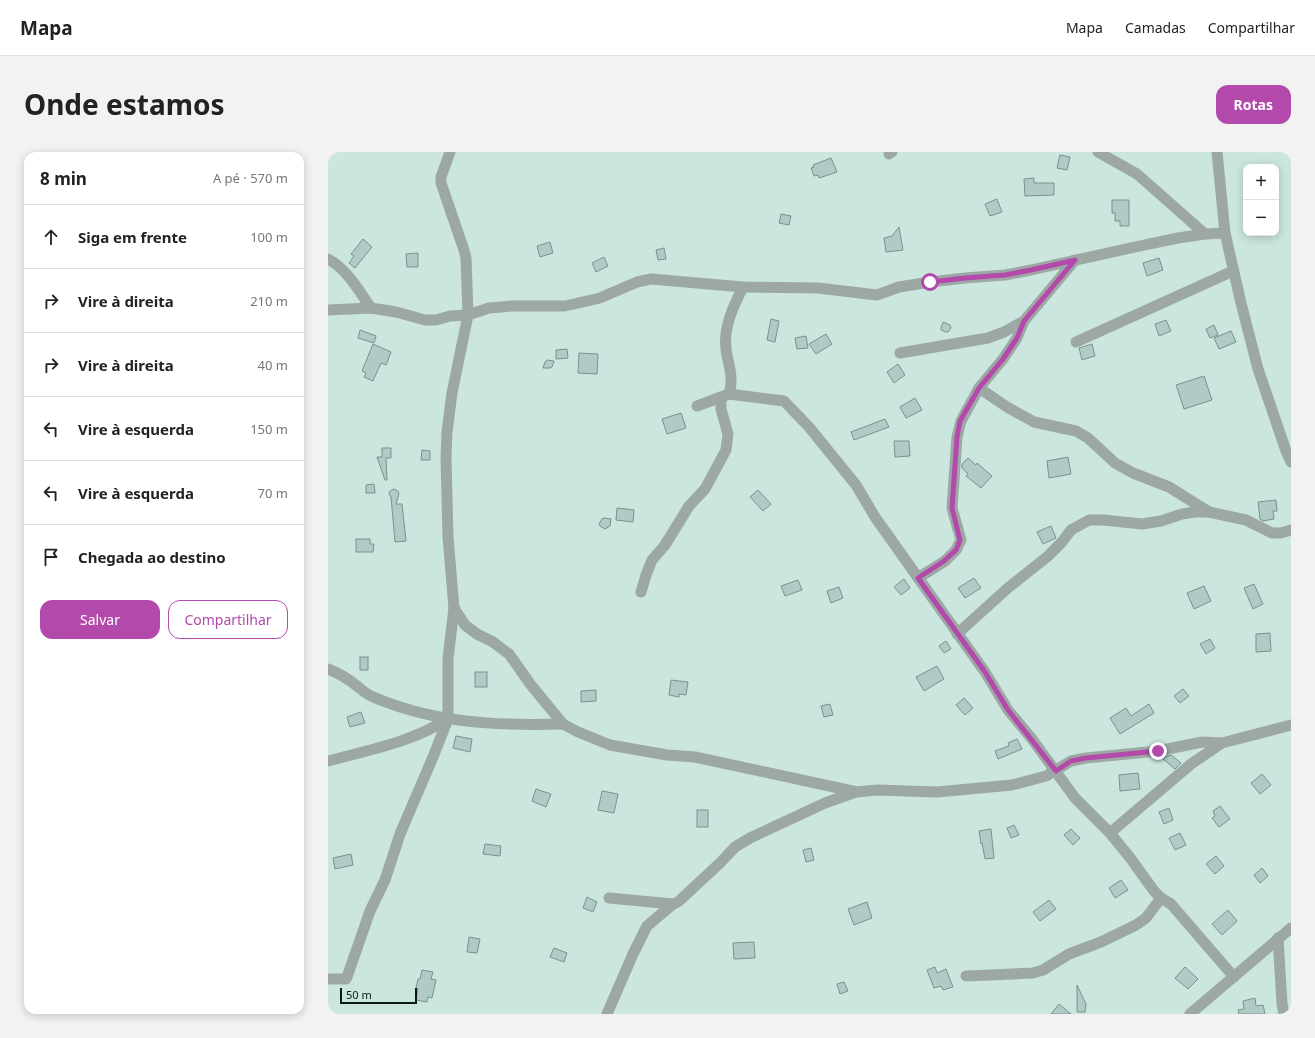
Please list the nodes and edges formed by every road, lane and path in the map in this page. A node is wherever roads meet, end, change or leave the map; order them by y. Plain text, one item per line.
1 (450, 152) edge
2 (1098, 152) edge
3 (1217, 152) edge
4 (1225, 233) junction
5 (1205, 234) junction
6 (328, 259) edge
7 (1075, 260) junction
8 (1233, 271) junction
9 (743, 287) junction
10 (371, 308) junction
11 (333, 310) edge
12 (468, 315) junction
13 (328, 319) edge
14 (1024, 321) junction
15 (1076, 342) dead end
16 (900, 353) dead end
17 (979, 388) junction
18 (725, 396) junction
19 (697, 406) dead end
20 (1291, 462) edge
21 (1209, 512) junction
22 (1291, 530) edge
23 (918, 578) junction
24 (641, 592) dead end
25 (454, 608) junction
26 (958, 634) junction
27 (328, 669) edge
28 (448, 719) junction
29 (563, 724) junction
30 (1291, 724) edge
31 (1222, 743) junction
32 (328, 761) edge
33 (1056, 771) junction
34 (856, 792) junction
35 (1110, 833) junction
36 (609, 898) dead end
37 (1161, 898) junction
38 (673, 904) junction
39 (1291, 928) edge
40 (1278, 938) junction
41 (966, 976) dead end
42 (1234, 977) junction
43 (328, 979) edge
44 (607, 1014) edge
45 (1190, 1014) edge
46 (1284, 1014) edge

1 - 12 street
2 - 5 street
3 - 4 street
4 - 5 street
4 - 8 street
5 - 7 street
6 - 10 street
7 - 9 street
7 - 14 street
8 - 15 street
8 - 20 street
9 - 12 street
9 - 18 street
10 - 11 street
10 - 12 street
11 - 13 street
12 - 25 street
14 - 16 street
14 - 17 street
17 - 21 street
17 - 23 street
18 - 19 street
18 - 23 street
18 - 24 street
21 - 22 street
21 - 26 street
23 - 26 street
25 - 28 street
25 - 29 street
26 - 33 street
27 - 28 street
28 - 29 street
28 - 32 street
28 - 43 street
29 - 34 street
30 - 31 street
31 - 33 street
31 - 35 street
33 - 34 street
33 - 35 street
34 - 38 street
35 - 37 street
36 - 38 street
37 - 41 street
37 - 42 street
38 - 44 street
39 - 40 street
40 - 42 street
40 - 46 street
42 - 45 street

